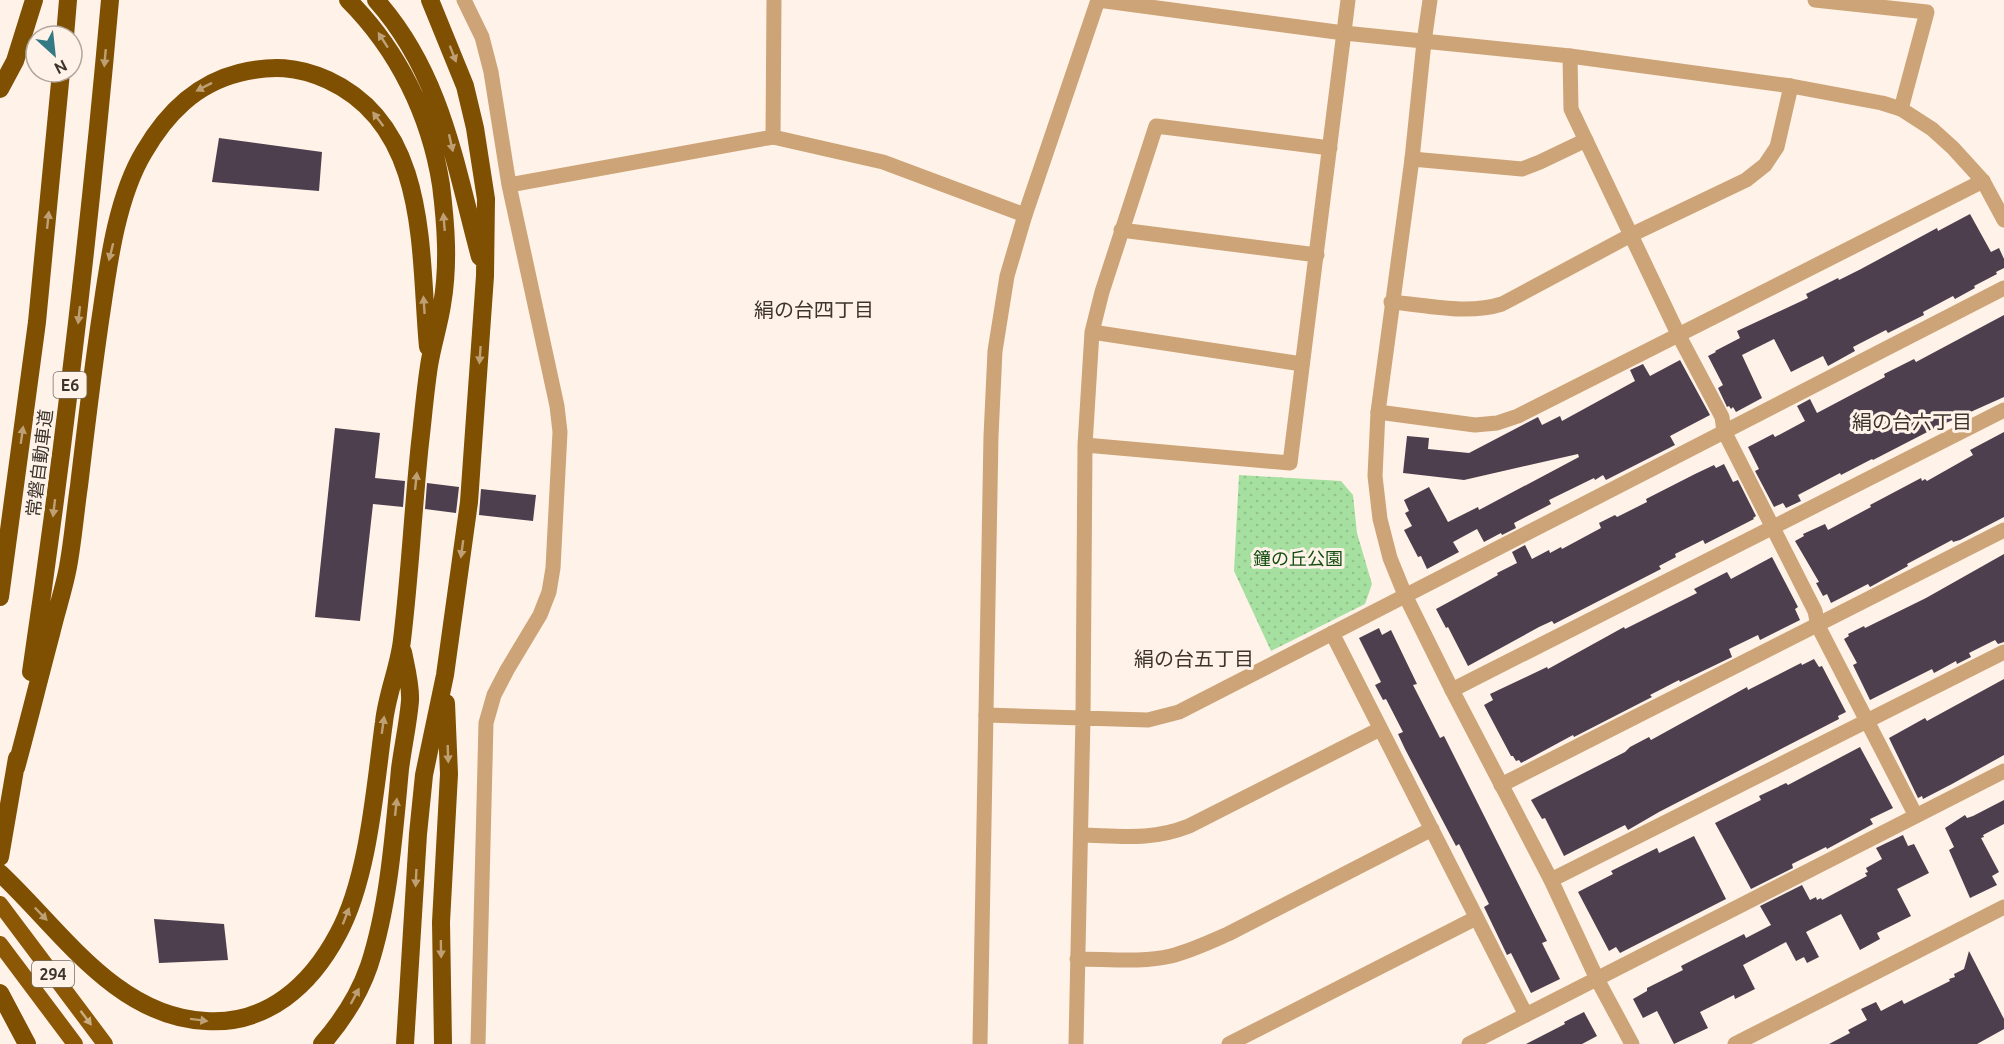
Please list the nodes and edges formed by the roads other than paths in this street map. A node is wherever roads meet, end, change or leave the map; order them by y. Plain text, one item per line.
1 (34, 0) edge
2 (68, 0) edge
3 (110, 0) edge
4 (348, 0) edge
5 (376, 0) edge
6 (430, 0) edge
7 (464, 0) edge
8 (774, 0) edge
9 (1098, 0) edge
10 (1348, 0) edge
11 (1430, 0) edge
12 (1815, 0) edge
13 (65, 24) edge
14 (1344, 33) junction
15 (1424, 42) junction
16 (1570, 56) junction
17 (60, 84) edge
18 (1791, 86) junction
19 (0, 89) edge
20 (1901, 109) junction
21 (773, 136) junction
22 (1586, 140) junction
23 (1330, 148) junction
24 (1412, 159) junction
25 (1983, 182) junction
26 (509, 185) junction
27 (1025, 215) junction
28 (2004, 220) edge
29 (1121, 230) junction
30 (1632, 235) junction
31 (1317, 255) junction
32 (485, 276) junction
33 (2004, 288) edge
34 (1392, 302) junction
35 (1092, 332) junction
36 (1678, 334) junction
37 (429, 363) junction
38 (1302, 364) junction
39 (2004, 410) edge
40 (1378, 412) junction
41 (1724, 431) junction
42 (1085, 444) junction
43 (1772, 528) junction
44 (2004, 530) edge
45 (1405, 595) junction
46 (0, 597) edge
47 (1818, 626) junction
48 (1332, 633) junction
49 (402, 644) junction
50 (2004, 652) edge
51 (445, 675) junction
52 (1452, 690) junction
53 (986, 715) junction
54 (1083, 717) junction
55 (1867, 722) junction
56 (1380, 729) junction
57 (16, 768) junction
58 (2004, 771) edge
59 (1501, 785) junction
60 (1916, 816) junction
61 (1432, 829) junction
62 (1081, 835) junction
63 (2, 849) edge
64 (0, 873) edge
65 (1551, 880) junction
66 (0, 904) edge
67 (2004, 907) edge
68 (1476, 918) junction
69 (0, 944) edge
70 (1077, 959) junction
71 (1597, 979) junction
72 (0, 993) edge
73 (1526, 1015) junction
74 (27, 1044) edge
75 (75, 1044) edge
76 (105, 1044) edge
77 (322, 1044) edge
78 (405, 1044) edge
79 (443, 1044) edge
80 (478, 1044) edge
81 (980, 1044) edge
82 (1076, 1044) edge
83 (1229, 1044) edge
84 (1469, 1044) edge
85 (1632, 1044) edge
86 (1735, 1044) edge

1 - 19 highway
2 - 13 highway
3 -> 57 highway, 常磐自動車道 / E6
37 -> 4 highway
5 -> 32 highway
6 -> 32 highway
7 - 26 street
8 - 21 street
9 - 14 street
9 - 27 street
10 - 14 street
11 - 15 street
12 - 20 street
14 - 15 street
14 - 23 street
15 - 16 street
15 - 24 street
16 - 18 street
16 - 22 street
46 -> 17 highway, 常磐自動車道 / E6
18 - 20 street
18 - 30 street
20 - 25 street
21 - 26 street
21 - 27 street
22 - 24 street
22 - 30 street
23 - 29 street
23 - 31 street
24 - 34 street
25 - 28 street
25 - 36 street
26 - 80 street
27 - 53 street
29 - 31 street
29 - 35 street
30 - 34 street
30 - 36 street
31 - 38 street
32 -> 51 highway
33 - 41 street
34 - 40 street
35 - 38 street
35 - 42 street
36 - 40 street
36 - 41 street
49 -> 37 highway
37 -> 57 highway
38 - 42 street
39 - 43 street
40 - 45 street
41 - 43 street
41 - 45 street
42 - 54 street
43 - 47 street
43 - 52 street
44 - 47 street
45 - 48 street
45 - 52 street
47 - 55 street
47 - 59 street
48 - 54 street
48 - 56 street
64 -> 49 highway
77 -> 49 highway
50 - 55 street
51 -> 78 highway
51 -> 79 highway
52 - 59 street
53 - 54 street
53 - 81 street
54 - 62 street
55 - 60 street
55 - 65 street
56 - 61 street
56 - 62 street
57 - 63 highway, 常磐自動車道 / E6
58 - 60 street
59 - 65 street
60 - 71 street
61 - 68 street
61 - 70 street
62 - 70 street
65 - 71 street
66 -> 76 highway, 294
67 - 86 street
68 - 73 street
68 - 83 street
69 - 75 highway, 294
70 - 82 street
71 - 73 street
71 - 85 street
72 - 74 highway
73 - 84 street

